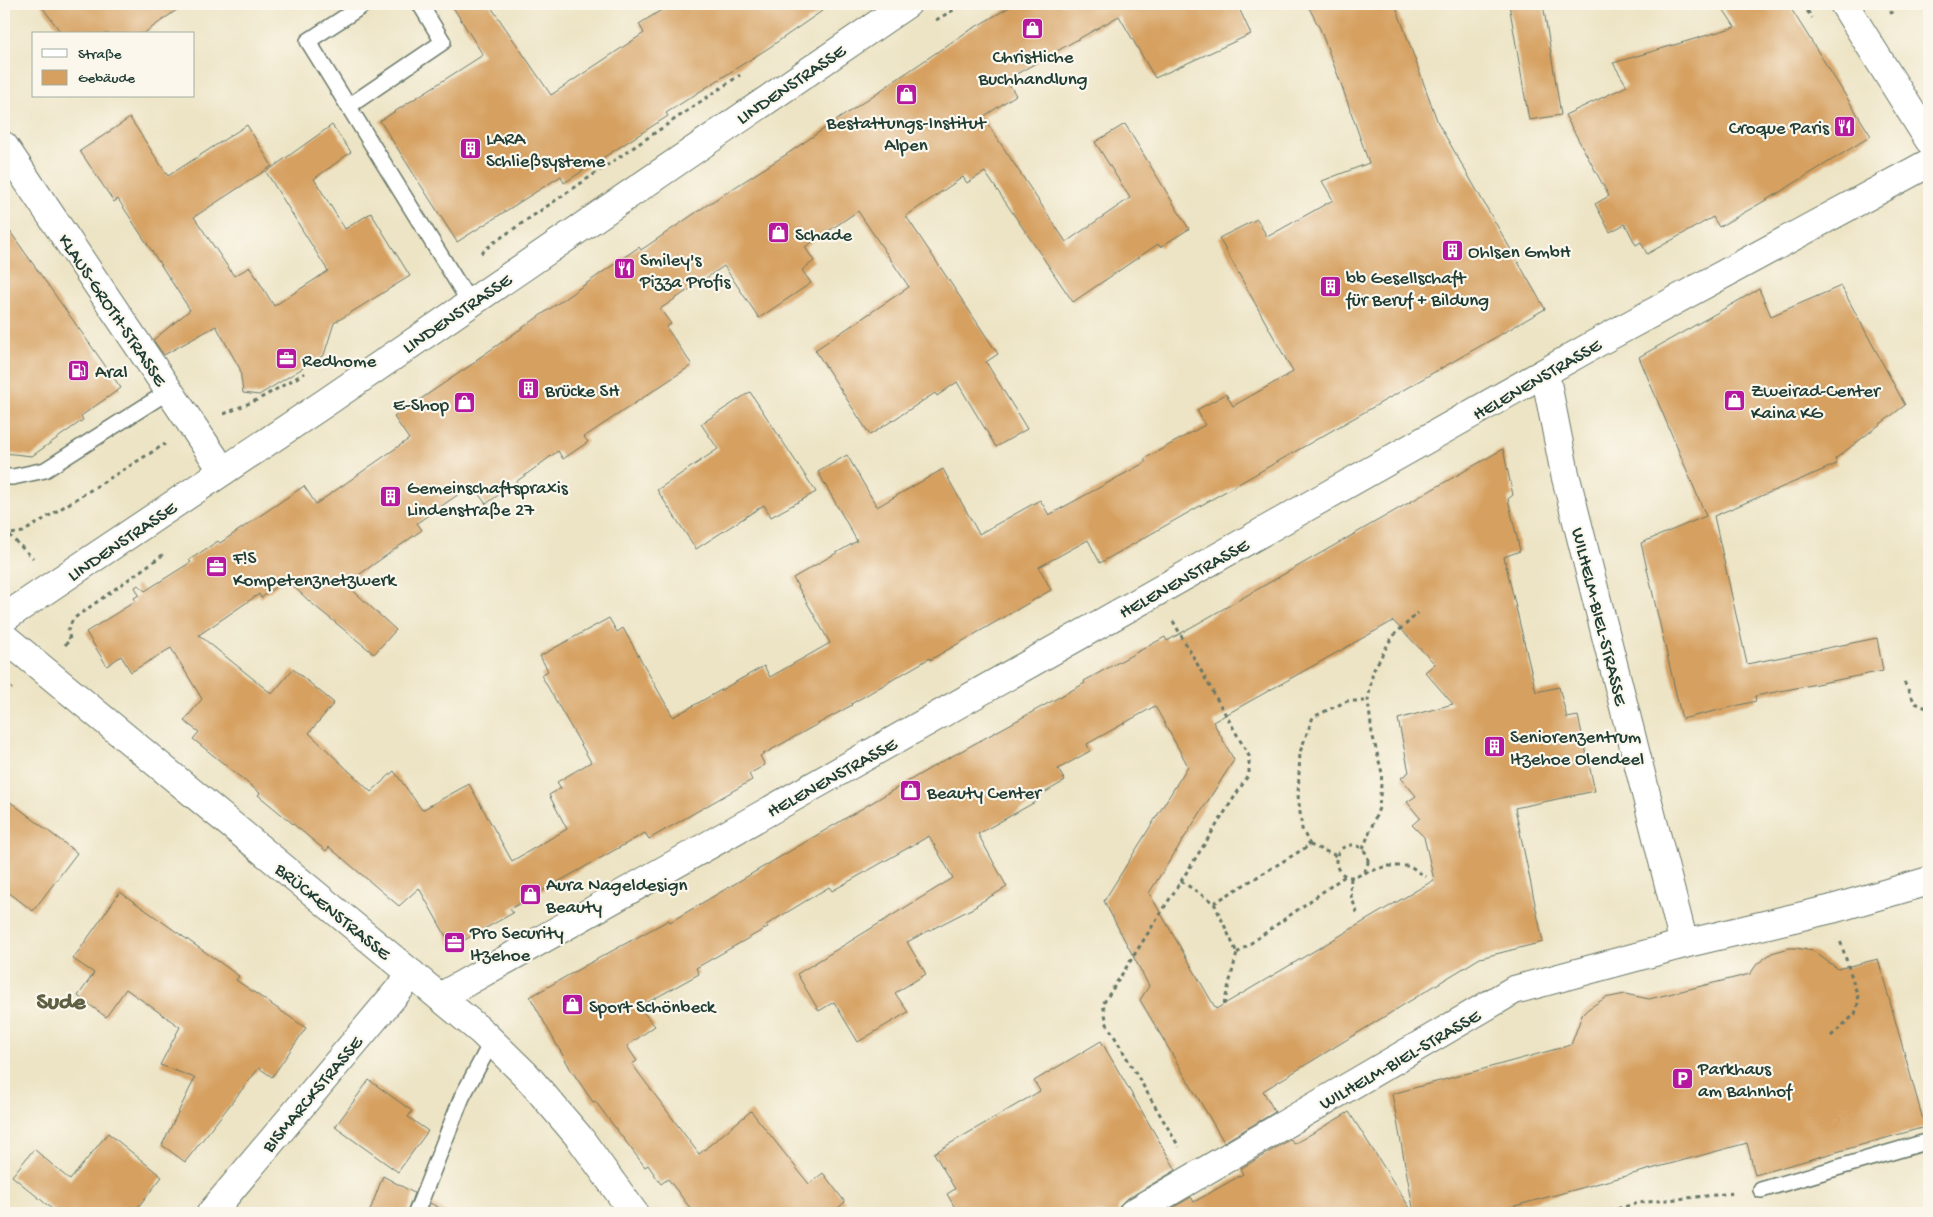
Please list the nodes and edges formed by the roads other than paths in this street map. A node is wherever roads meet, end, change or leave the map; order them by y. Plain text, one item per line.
1 (365, 4) edge
2 (420, 4) edge
3 (907, 4) edge
4 (1844, 4) edge
5 (349, 106) junction
6 (1929, 140) edge
7 (4, 146) edge
8 (1929, 163) edge
9 (470, 303) junction
10 (1545, 373) junction
11 (169, 391) junction
12 (223, 471) junction
13 (4, 476) edge
14 (4, 618) edge
15 (4, 637) edge
16 (1929, 881) edge
17 (1684, 944) junction
18 (412, 974) junction
19 (440, 997) junction
20 (492, 1042) junction
21 (1929, 1141) edge
22 (1761, 1190) road end
23 (211, 1213) edge
24 (416, 1213) edge
25 (634, 1213) edge
26 (1133, 1213) edge

1 - 5 lane
2 - 5 lane
3 - 9 street, LINDENSTRASSE
4 - 6 street
5 - 9 lane
7 - 11 street, KLAUS-GROTH-STRASSE
8 - 10 street, HELENENSTRASSE
9 - 12 street, LINDENSTRASSE
10 - 17 street, WILHELM-BIEL-STRASSE
10 - 19 street, HELENENSTRASSE
11 - 12 street, KLAUS-GROTH-STRASSE
11 - 13 lane
12 - 14 street, LINDENSTRASSE
15 - 18 street, BRÜCKENSTRASSE
16 - 17 street, WILHELM-BIEL-STRASSE
17 - 26 street, WILHELM-BIEL-STRASSE
18 - 19 street, BRÜCKENSTRASSE
18 - 23 street, BISMARCKSTRASSE
19 - 20 street, BRÜCKENSTRASSE
20 - 24 lane
20 - 25 street, BRÜCKENSTRASSE
21 - 22 lane

